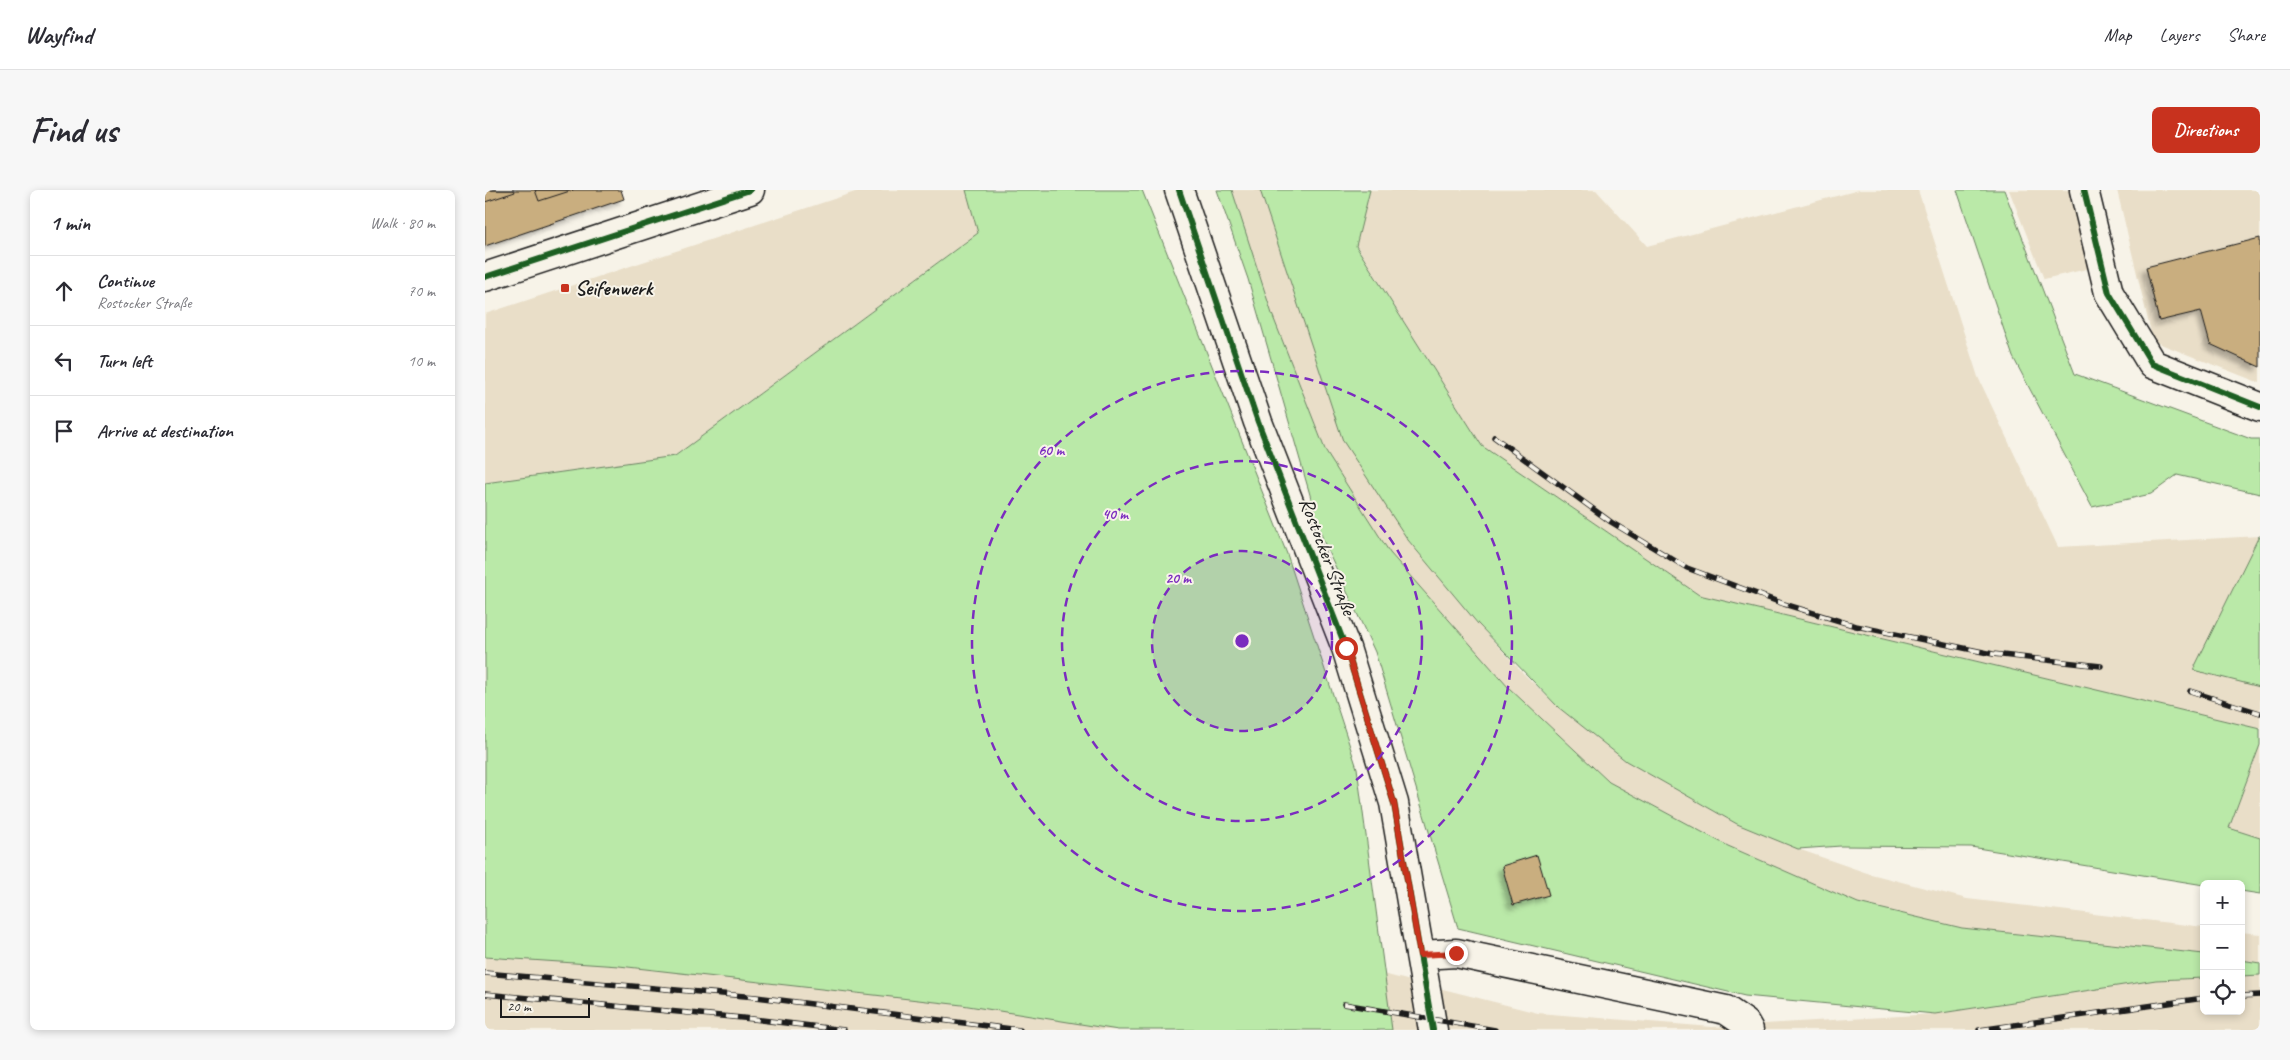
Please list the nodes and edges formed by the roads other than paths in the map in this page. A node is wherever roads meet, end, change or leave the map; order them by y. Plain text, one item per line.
1 (750, 190) edge
2 (1179, 190) edge
3 (2084, 190) edge
4 (485, 277) edge
5 (2260, 407) edge
6 (1420, 955) junction
7 (1433, 1030) edge
8 (1749, 1030) edge

1 - 4 street
2 - 6 street, Rostocker Straße
3 - 5 street
6 - 7 street, Rostocker Straße
6 - 8 street

